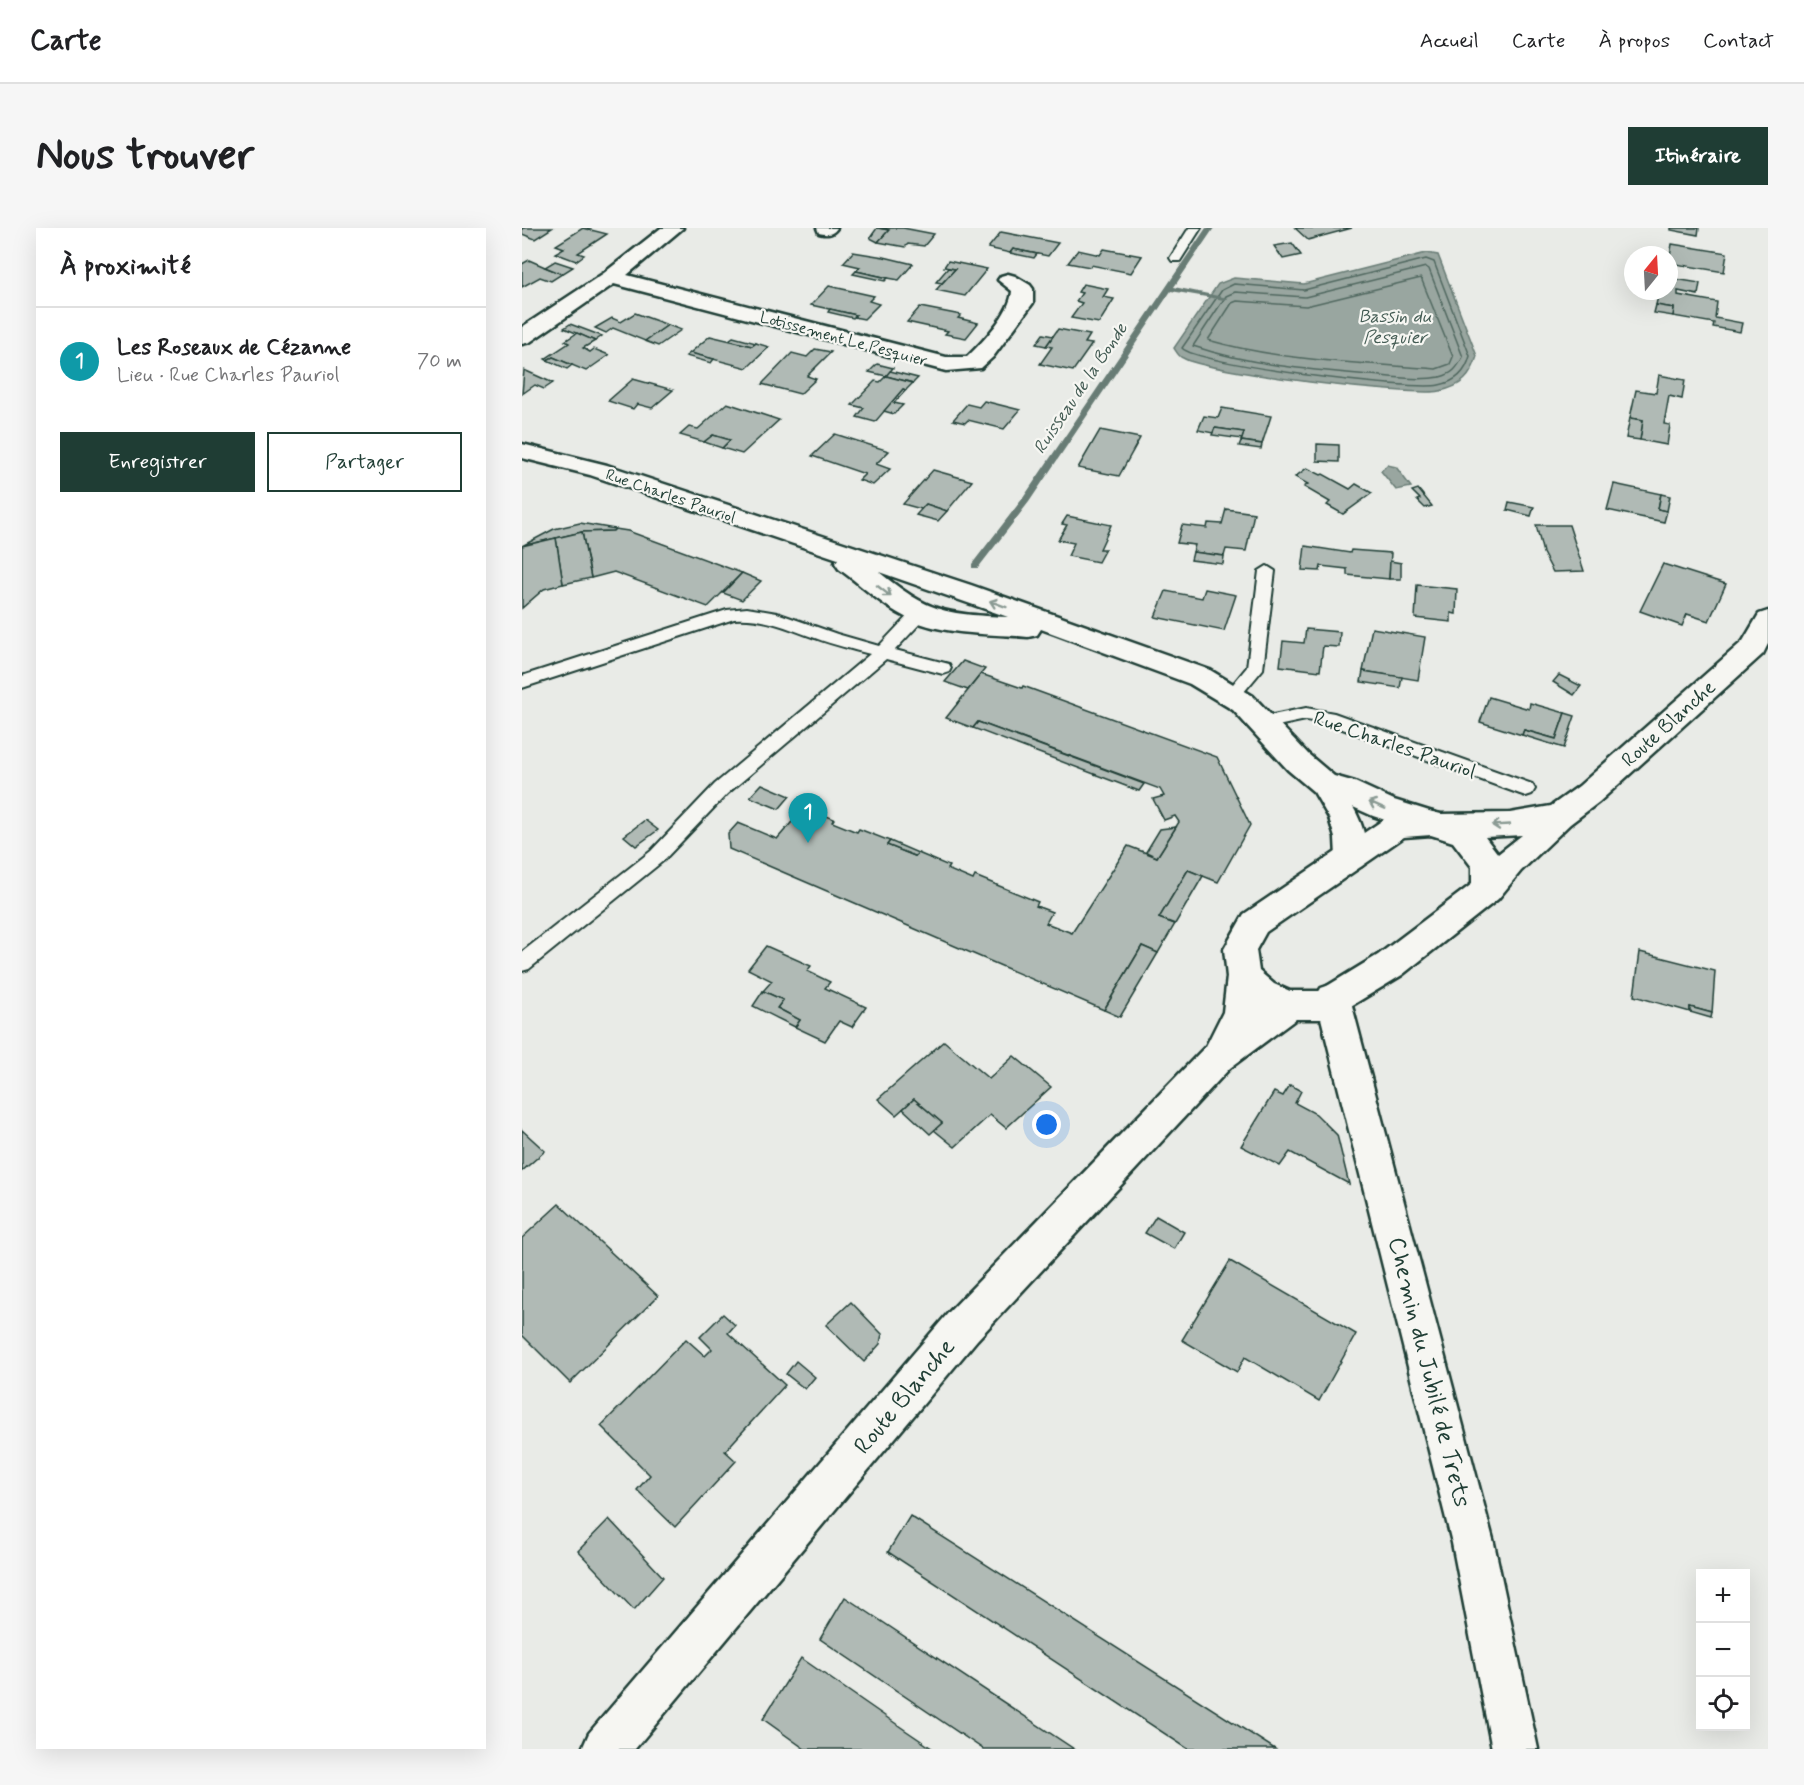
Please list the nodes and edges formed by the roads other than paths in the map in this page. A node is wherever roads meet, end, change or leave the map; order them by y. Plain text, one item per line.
1 (673, 228) edge
2 (1195, 228) edge
3 (1176, 258) dead end
4 (611, 277) junction
5 (1008, 280) dead end
6 (522, 337) edge
7 (522, 451) edge
8 (819, 545) junction
9 (1267, 571) dead end
10 (924, 579) junction
11 (962, 591) junction
12 (920, 613) junction
13 (1768, 620) edge
14 (1072, 632) junction
15 (883, 652) junction
16 (944, 668) dead end
17 (522, 682) edge
18 (1232, 695) junction
19 (1263, 723) junction
20 (1324, 784) junction
21 (1526, 789) dead end
22 (1558, 816) junction
23 (1435, 825) junction
24 (1351, 857) junction
25 (1487, 890) junction
26 (522, 963) edge
27 (1244, 977) junction
28 (1333, 998) junction
29 (1289, 1005) junction
30 (1218, 1057) junction
31 (605, 1749) edge
32 (1515, 1749) edge

1 - 4 street
2 - 3 lane
4 - 5 street, Lotissement Le Pesquier
4 - 6 street
7 - 8 street, Rue Charles Pauriol
8 - 10 street, Rue Charles Pauriol
8 -> 12 street, Rue Charles Pauriol
9 - 18 lane
10 - 11 street, Rue Charles Pauriol
10 - 12 street
11 - 12 street
14 -> 11 street, Rue Charles Pauriol
12 - 14 street, Rue Charles Pauriol
12 - 15 lane
13 - 22 street, Route Blanche
14 - 18 street, Rue Charles Pauriol
15 - 16 lane
15 - 17 lane
15 - 26 lane
18 - 19 street, Rue Charles Pauriol
19 - 20 street, Rue Charles Pauriol
19 - 21 lane, Rue Charles Pauriol
23 -> 20 street, Rue Charles Pauriol
20 - 24 street, Rue Charles Pauriol
22 -> 23 street, Route Blanche
22 - 25 street, Route Blanche
23 - 24 street, Route Blanche
23 - 25 street, Route Blanche
24 - 27 street, Route Blanche
25 - 28 street, Route Blanche
27 - 29 street, Route Blanche
27 - 30 street, Route Blanche
28 - 29 street, Route Blanche
28 - 32 street, Chemin du Jubilé de Trets
29 - 30 street, Route Blanche
30 - 31 street, Route Blanche

